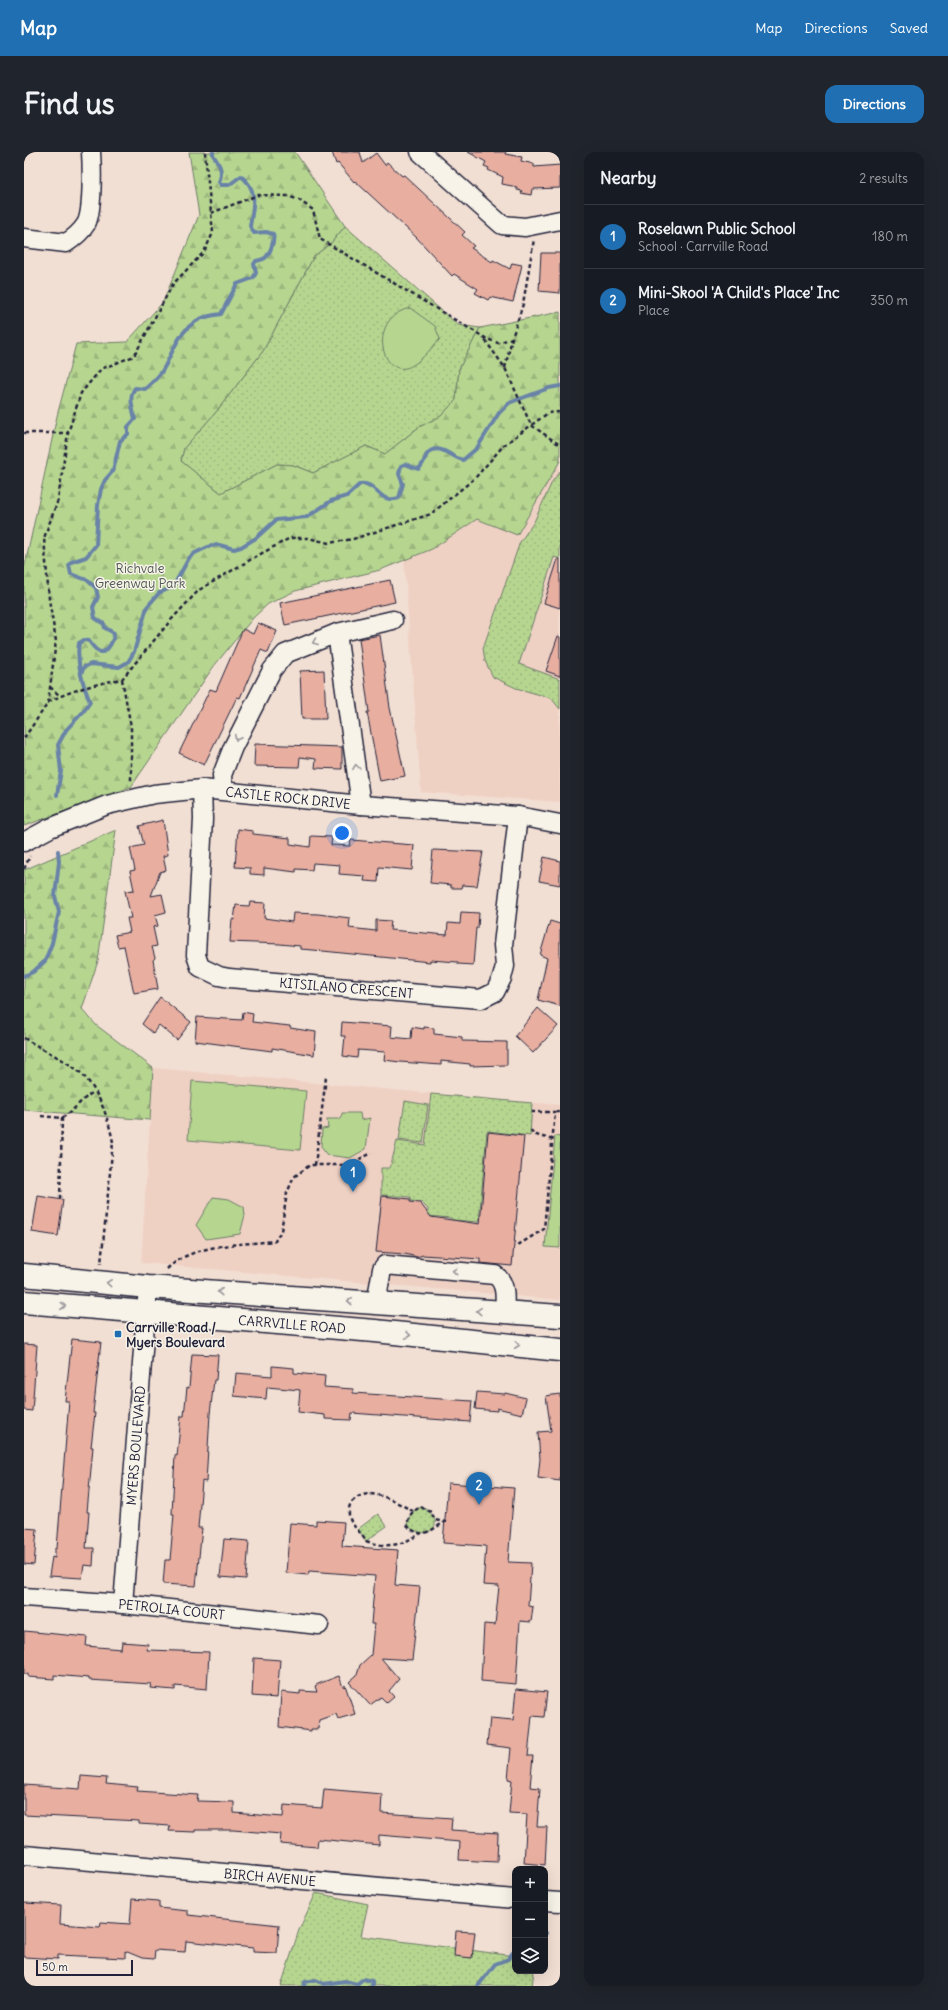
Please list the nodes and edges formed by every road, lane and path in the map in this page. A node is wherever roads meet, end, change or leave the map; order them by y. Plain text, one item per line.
1 (91, 152) edge
2 (205, 152) edge
3 (420, 152) edge
4 (211, 213) junction
5 (560, 220) edge
6 (536, 225) junction
7 (24, 238) edge
8 (483, 338) junction
9 (512, 338) junction
10 (505, 368) junction
11 (560, 412) edge
12 (531, 425) junction
13 (24, 433) edge
14 (68, 433) junction
15 (560, 445) edge
16 (393, 620) dead end
17 (337, 633) junction
18 (122, 679) junction
19 (50, 687) junction
20 (60, 696) junction
21 (48, 703) junction
22 (24, 738) edge
23 (131, 783) dead end
24 (202, 789) junction
25 (223, 790) junction
26 (361, 805) junction
27 (518, 816) junction
28 (560, 824) edge
29 (27, 849) edge
30 (24, 869) edge
31 (24, 1038) edge
32 (326, 1077) dead end
33 (94, 1092) junction
34 (532, 1112) dead end
35 (555, 1112) junction
36 (560, 1112) edge
37 (41, 1116) dead end
38 (62, 1118) junction
39 (531, 1130) dead end
40 (553, 1140) junction
41 (372, 1153) dead end
42 (316, 1165) junction
43 (60, 1199) dead end
44 (518, 1245) dead end
45 (102, 1264) dead end
46 (167, 1269) dead end
47 (24, 1276) edge
48 (148, 1287) junction
49 (24, 1302) edge
50 (376, 1303) junction
51 (504, 1312) junction
52 (146, 1314) junction
53 (560, 1316) edge
54 (375, 1331) junction
55 (560, 1350) edge
56 (413, 1511) junction
57 (436, 1520) junction
58 (434, 1528) junction
59 (420, 1534) junction
60 (24, 1597) edge
61 (123, 1604) junction
62 (319, 1625) dead end
63 (24, 1855) edge
64 (512, 1899) edge
65 (548, 1901) edge
66 (560, 1902) edge

1 - 7 street
2 - 4 path
3 - 6 street
4 - 8 path
4 - 14 path
5 - 6 street
6 - 9 path
8 - 9 path
8 - 10 path
9 - 10 path
10 - 12 path
11 - 12 path
12 - 15 path
12 - 18 path
13 - 14 path
14 - 19 path
16 - 17 street
17 -> 25 street
26 -> 17 street
18 - 20 path
18 - 23 path
19 - 20 path
19 - 21 path
20 - 21 path
21 - 22 path
24 - 25 street, CASTLE ROCK DRIVE
24 - 27 street, KITSILANO CRESCENT
24 - 29 street, CASTLE ROCK DRIVE
25 - 26 street, CASTLE ROCK DRIVE
26 - 27 street, CASTLE ROCK DRIVE
27 - 28 street, CASTLE ROCK DRIVE
29 - 30 path
31 - 33 path
32 - 42 path
33 - 38 path
33 - 45 path
34 - 35 path
35 - 36 path
35 - 40 path
37 - 38 path
38 - 43 path
39 - 40 path
40 - 44 path
41 - 42 path
42 - 46 path
48 -> 47 main road
50 -> 48 main road
48 - 52 street, MYERS BOULEVARD
49 -> 52 main road, CARRVILLE ROAD
51 -> 50 main road
51 -> 50 street
50 - 54 main road
51 - 53 main road
52 - 54 main road, CARRVILLE ROAD
52 - 61 street, MYERS BOULEVARD
54 -> 55 main road, CARRVILLE ROAD
56 - 57 path
56 - 59 path
56 - 59 path
57 - 58 path
57 - 58 path
58 - 59 path
60 - 61 street, PETROLIA COURT
61 - 62 street, PETROLIA COURT
63 - 64 street, BIRCH AVENUE
65 - 66 street

